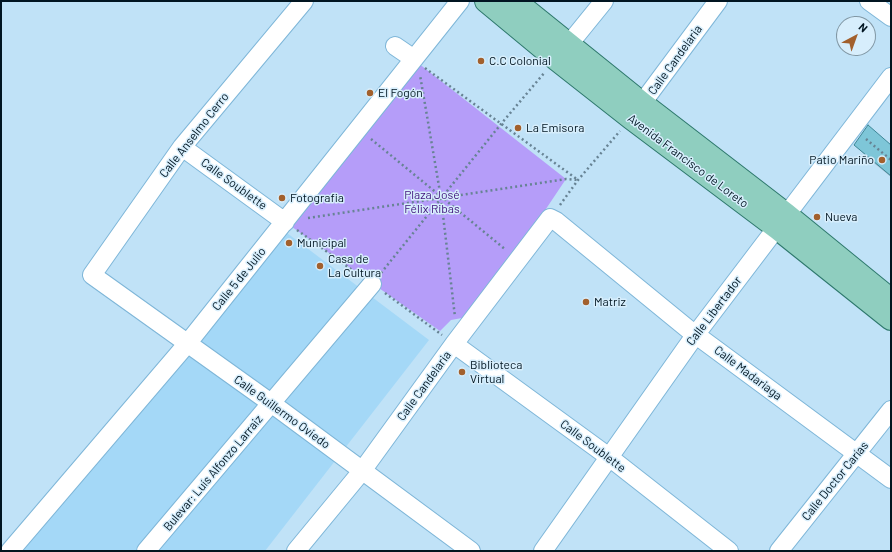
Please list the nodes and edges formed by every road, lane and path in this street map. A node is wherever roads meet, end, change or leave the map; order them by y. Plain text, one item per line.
1 (304, 1) edge
2 (460, 1) edge
3 (486, 1) edge
4 (515, 1) edge
5 (604, 1) edge
6 (718, 1) edge
7 (869, 1) edge
8 (891, 17) edge
9 (395, 46) dead end
10 (558, 57) junction
11 (419, 66) junction
12 (891, 77) edge
13 (632, 116) junction
14 (501, 124) junction
15 (369, 137) dead end
16 (866, 139) dead end
17 (182, 147) junction
18 (891, 160) edge
19 (578, 180) junction
20 (441, 198) junction
21 (550, 218) junction
22 (782, 221) junction
23 (285, 222) junction
24 (507, 252) dead end
25 (92, 275) joint
26 (372, 284) joint
27 (891, 300) edge
28 (891, 319) edge
29 (455, 320) dead end
30 (696, 334) junction
31 (187, 344) junction
32 (454, 344) junction
33 (271, 403) junction
34 (891, 410) edge
35 (857, 454) junction
36 (609, 457) junction
37 (362, 471) junction
38 (891, 479) edge
39 (10, 551) edge
40 (146, 551) edge
41 (296, 551) edge
42 (471, 551) edge
43 (543, 551) edge
44 (729, 551) edge
45 (779, 551) edge

1 - 17 street, Calle Anselmo Cerro
2 - 11 street, Calle 5 de Julio
3 - 10 main road, Avenida Francisco de Loreto
4 - 10 main road, Avenida Francisco de Loreto
5 - 10 street
6 - 13 street, Calle Candelaria
7 - 8 street
9 - 11 street
10 - 13 main road, Avenida Francisco de Loreto
10 - 14 path
11 - 14 path
11 - 20 path
11 - 23 street, Calle 5 de Julio
12 - 22 street, Calle Libertador
13 - 19 path
13 - 22 main road, Avenida Francisco de Loreto
14 - 19 path
14 - 20 path
15 - 20 path
16 - 18 path
17 - 23 street, Calle Soublette
17 - 25 street, Calle Anselmo Cerro
19 - 20 path
19 - 21 path
20 - 23 path
20 - 24 path
20 - 26 path
20 - 29 path
21 - 30 street, Calle Madariaga
21 - 32 street, Calle Candelaria
22 - 27 main road, Avenida Francisco de Loreto
22 - 28 main road, Avenida Francisco de Loreto
22 - 30 street, Calle Libertador
23 - 31 street, Calle 5 de Julio
25 - 31 street, Calle Guillermo Oviedo
26 - 33 street, Bulevar: Luís Alfonzo Larraiz
30 - 35 street, Calle Madariaga
30 - 36 street, Calle Libertador
31 - 33 street, Calle Guillermo Oviedo
31 - 39 street, Calle 5 de Julio
32 - 36 street, Calle Soublette
32 - 37 street, Calle Candelaria
33 - 37 street, Calle Guillermo Oviedo
33 - 40 street, Bulevar: Luís Alfonzo Larraiz
34 - 35 street, Calle Doctor Carías
35 - 38 street, Calle Madariaga
35 - 45 street, Calle Doctor Carías
36 - 43 street, Calle Libertador
36 - 44 street, Calle Soublette
37 - 41 street, Calle Candelaria
37 - 42 street, Calle Guillermo Oviedo

